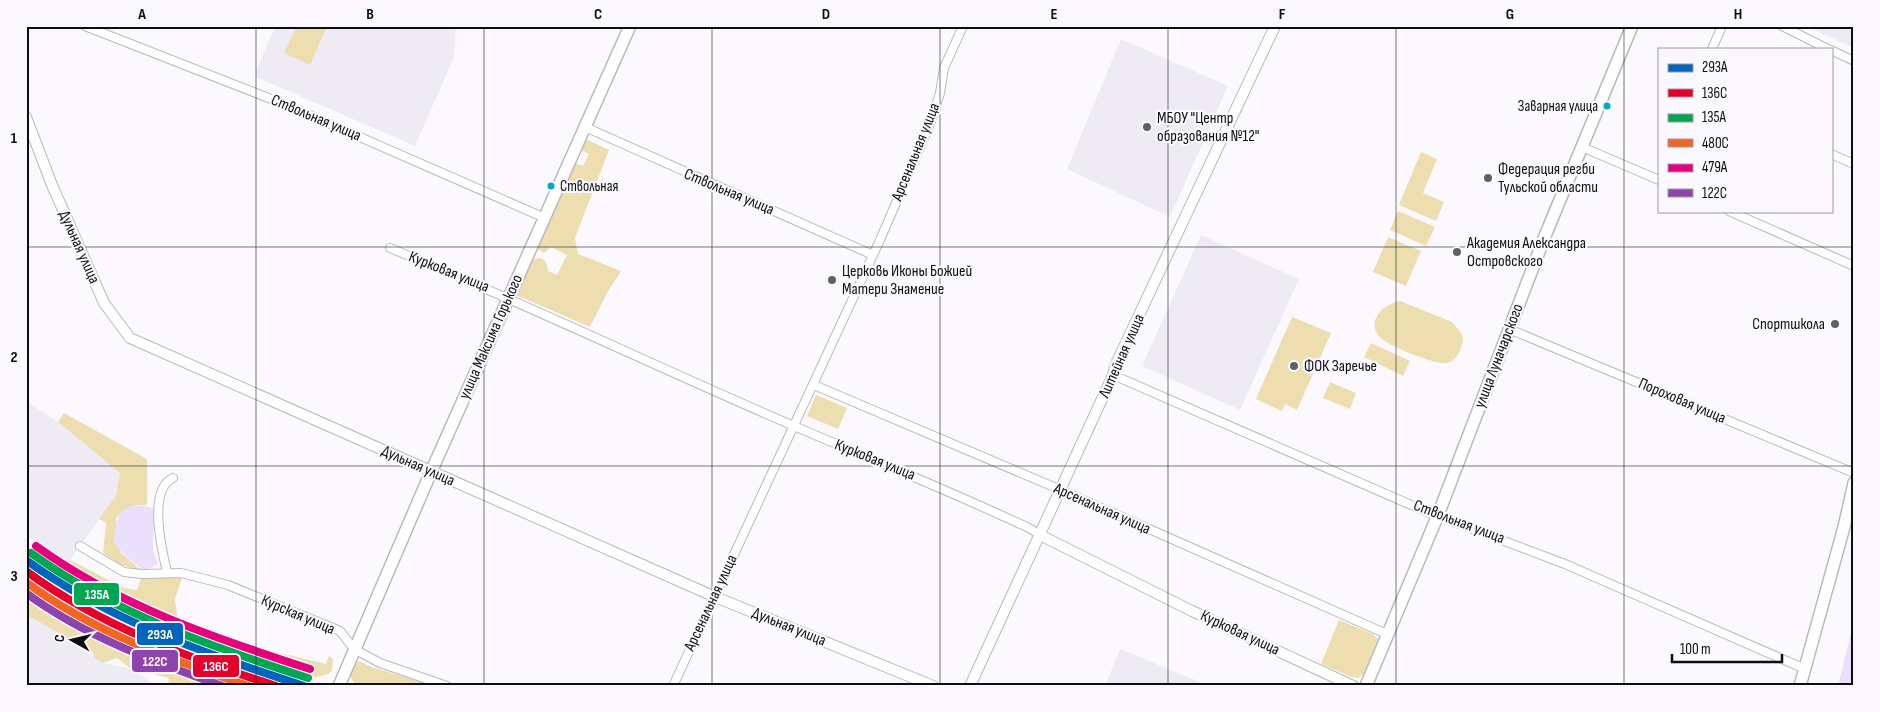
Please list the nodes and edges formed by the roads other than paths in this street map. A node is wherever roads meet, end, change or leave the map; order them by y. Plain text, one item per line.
1 (85, 26) edge
2 (630, 26) edge
3 (962, 26) edge
4 (1275, 26) edge
5 (1632, 26) edge
6 (1722, 26) edge
7 (1782, 26) edge
8 (1712, 48) edge
9 (1828, 48) edge
10 (1832, 50) edge
11 (1854, 61) edge
12 (26, 117) edge
13 (585, 128) junction
14 (1582, 147) junction
15 (1832, 154) edge
16 (1854, 164) edge
17 (1658, 180) edge
18 (1731, 212) edge
19 (545, 218) junction
20 (390, 248) dead end
21 (873, 255) junction
22 (1854, 266) edge
23 (509, 297) junction
24 (1509, 329) junction
25 (1113, 375) junction
26 (814, 386) junction
27 (795, 426) junction
28 (431, 472) junction
29 (1854, 473) edge
30 (173, 478) dead end
31 (1854, 483) edge
32 (1061, 490) junction
33 (1438, 515) junction
34 (1040, 535) junction
35 (80, 546) dead end
36 (167, 572) junction
37 (713, 596) junction
38 (1389, 635) junction
39 (354, 649) junction
40 (1805, 669) junction
41 (339, 686) edge
42 (447, 686) edge
43 (674, 686) edge
44 (933, 686) edge
45 (970, 686) edge
46 (1353, 686) edge
47 (1366, 686) edge
48 (1800, 686) edge

1 - 19 street, Ствольная улица
2 - 13 main road, улица Максима Горького
3 - 21 street, Арсенальная улица
4 - 25 street, Литейная улица
5 - 14 main road, улица Луначарского
6 - 8 street
7 - 9 street
10 - 11 street
12 - 28 street, Дульная улица
13 - 19 main road, улица Максима Горького
13 - 21 street, Ствольная улица
14 - 17 street
14 - 24 main road, улица Луначарского
15 - 16 street
18 - 22 street
19 - 23 main road, улица Максима Горького
20 - 23 street, Курковая улица
21 - 26 street, Арсенальная улица
23 - 27 street, Курковая улица
23 - 28 main road, улица Максима Горького
24 - 29 street, Пороховая улица
24 - 33 main road, улица Луначарского
25 - 32 street, Литейная улица
25 - 33 street, Ствольная улица
26 - 27 street, Арсенальная улица
26 - 32 street, Арсенальная улица
27 - 34 street, Курковая улица
27 - 37 street, Арсенальная улица
28 - 37 street, Дульная улица
28 - 39 main road, улица Максима Горького
30 - 36 street
31 - 40 main road
32 - 34 street, Литейная улица
32 - 38 street, Арсенальная улица
33 - 38 main road, улица Луначарского
33 - 40 street, Ствольная улица
34 - 45 street, Литейная улица
34 - 46 street, Курковая улица
35 - 36 street, Курская улица
36 - 39 street, Курская улица
37 - 43 street, Арсенальная улица
37 - 44 street, Дульная улица
38 - 47 main road, улица Луначарского
39 - 41 main road, улица Максима Горького
39 - 42 street, Курская улица
40 - 48 main road

